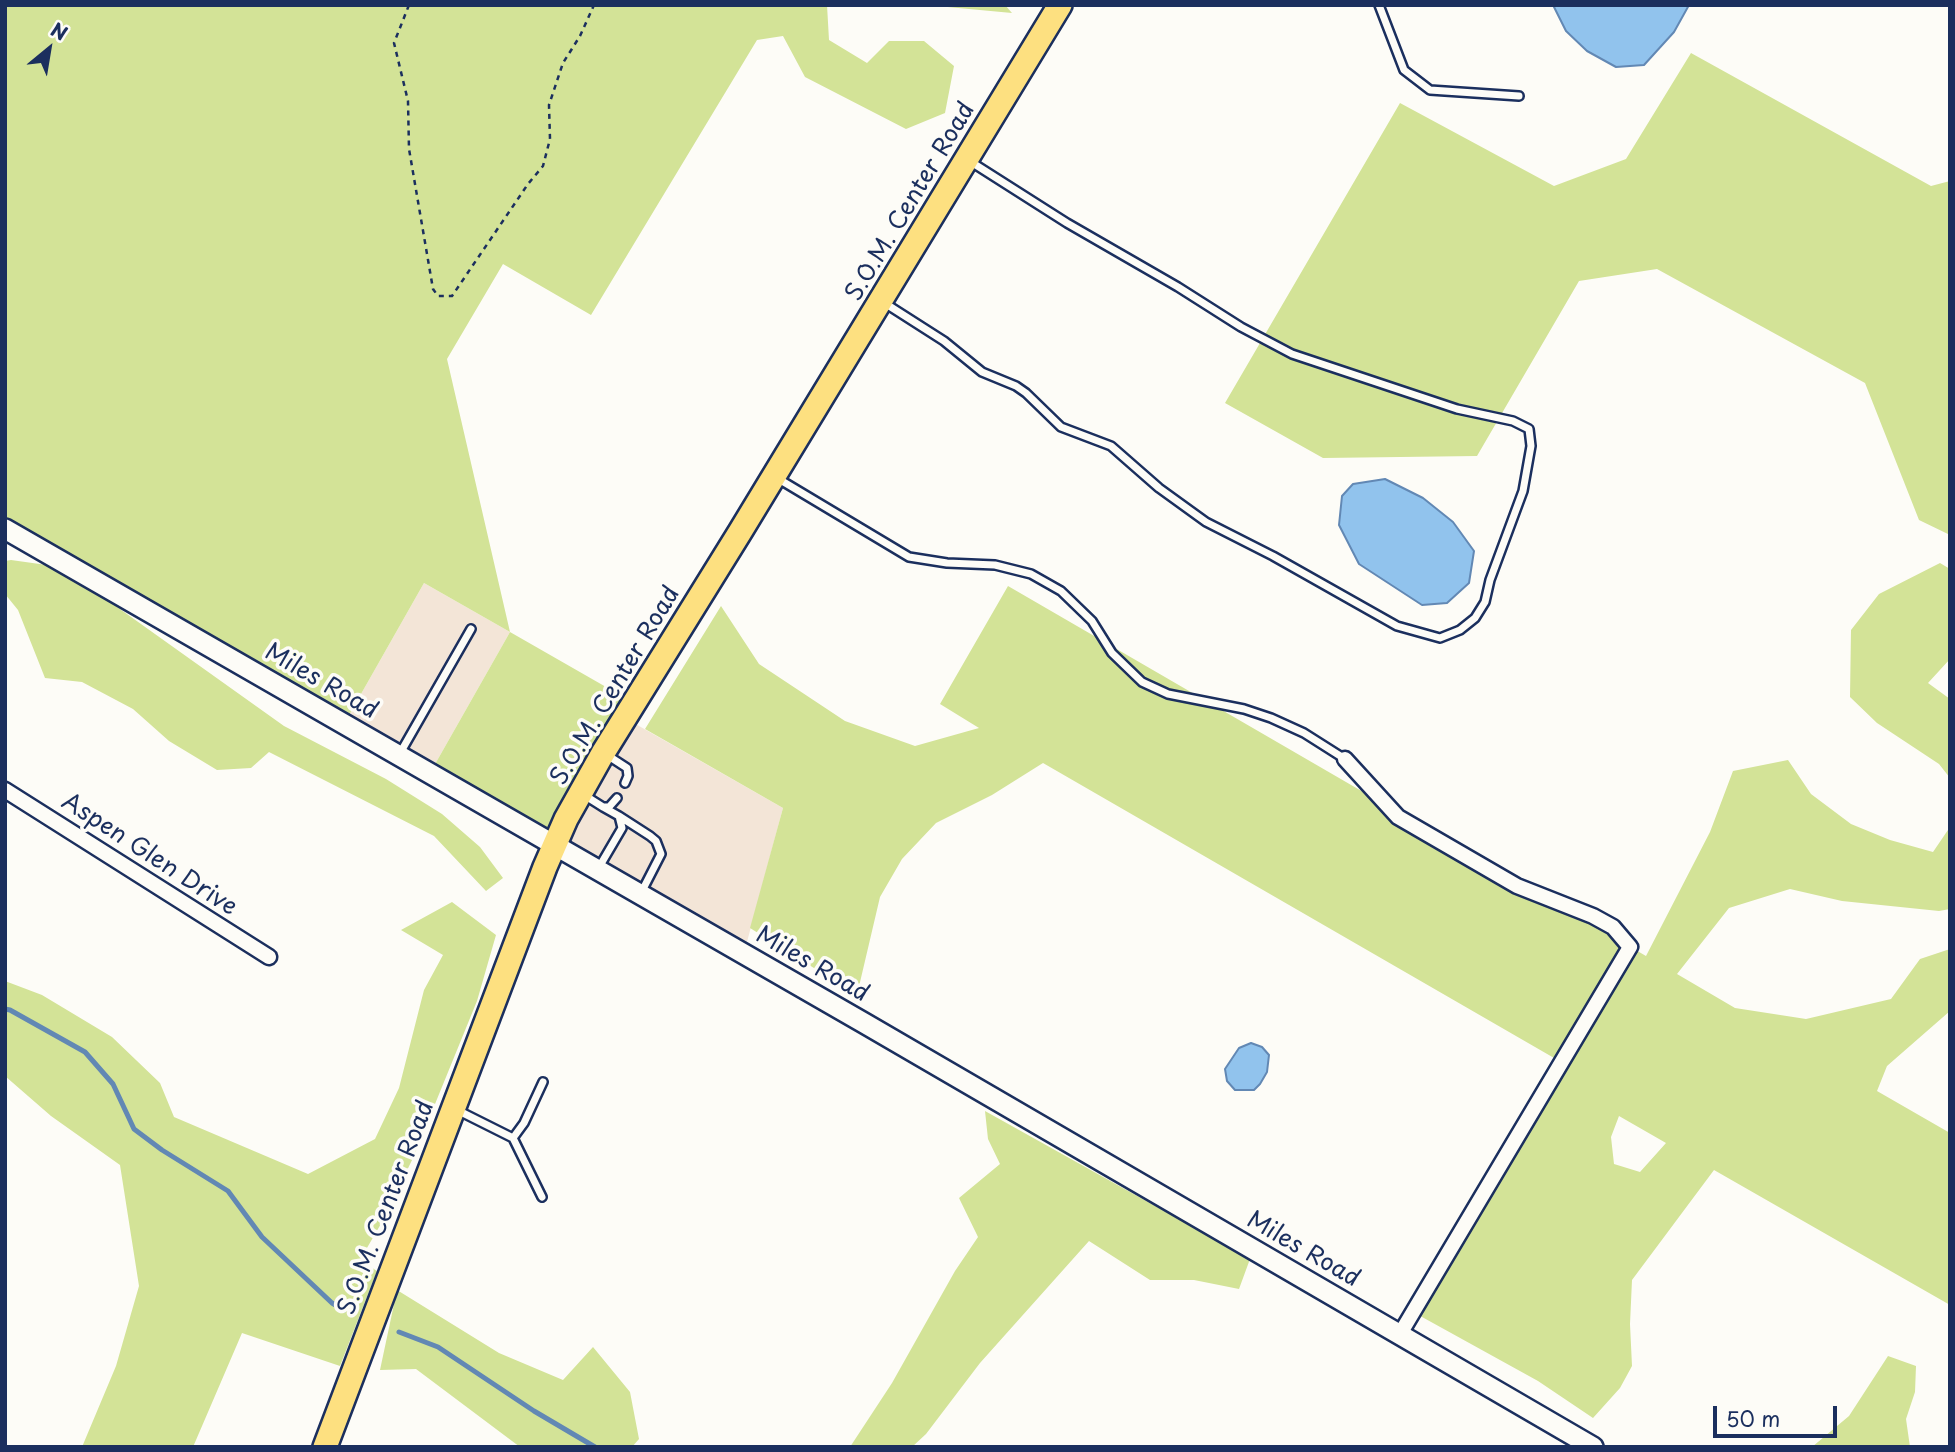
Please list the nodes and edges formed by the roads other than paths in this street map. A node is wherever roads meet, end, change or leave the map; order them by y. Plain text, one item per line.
1 (1060, 5) edge
2 (1379, 5) edge
3 (1519, 96) dead end
4 (968, 159) junction
5 (881, 301) junction
6 (774, 476) junction
7 (5, 529) edge
8 (471, 629) dead end
9 (603, 753) junction
10 (399, 755) junction
11 (1345, 759) joint
12 (625, 783) dead end
13 (5, 790) edge
14 (580, 793) junction
15 (617, 798) dead end
16 (603, 807) junction
17 (619, 816) junction
18 (554, 844) junction
19 (598, 870) junction
20 (641, 894) junction
21 (269, 957) dead end
22 (543, 1082) dead end
23 (454, 1108) junction
24 (513, 1138) junction
25 (542, 1197) dead end
26 (1400, 1334) junction
27 (1580, 1444) edge
28 (325, 1447) edge

1 - 4 main road, S.O.M. Center Road
2 - 3 lane
4 - 5 main road, S.O.M. Center Road
4 - 5 lane
5 - 6 main road, S.O.M. Center Road
6 - 9 main road, S.O.M. Center Road
6 - 11 lane
7 - 10 main road, Miles Road
8 - 10 lane
9 - 12 lane
9 - 14 main road, S.O.M. Center Road
10 - 18 main road, Miles Road
11 - 26 street
13 - 21 street, Aspen Glen Drive
14 - 16 lane
14 - 18 main road, S.O.M. Center Road
15 - 16 lane
16 - 17 lane
17 - 19 lane
17 - 20 lane
18 - 19 main road, Miles Road
18 - 23 main road, S.O.M. Center Road
19 - 20 main road, Miles Road
20 - 26 main road, Miles Road
22 - 24 lane
23 - 24 lane
23 - 28 main road, S.O.M. Center Road
24 - 25 lane
26 - 27 main road, Miles Road

